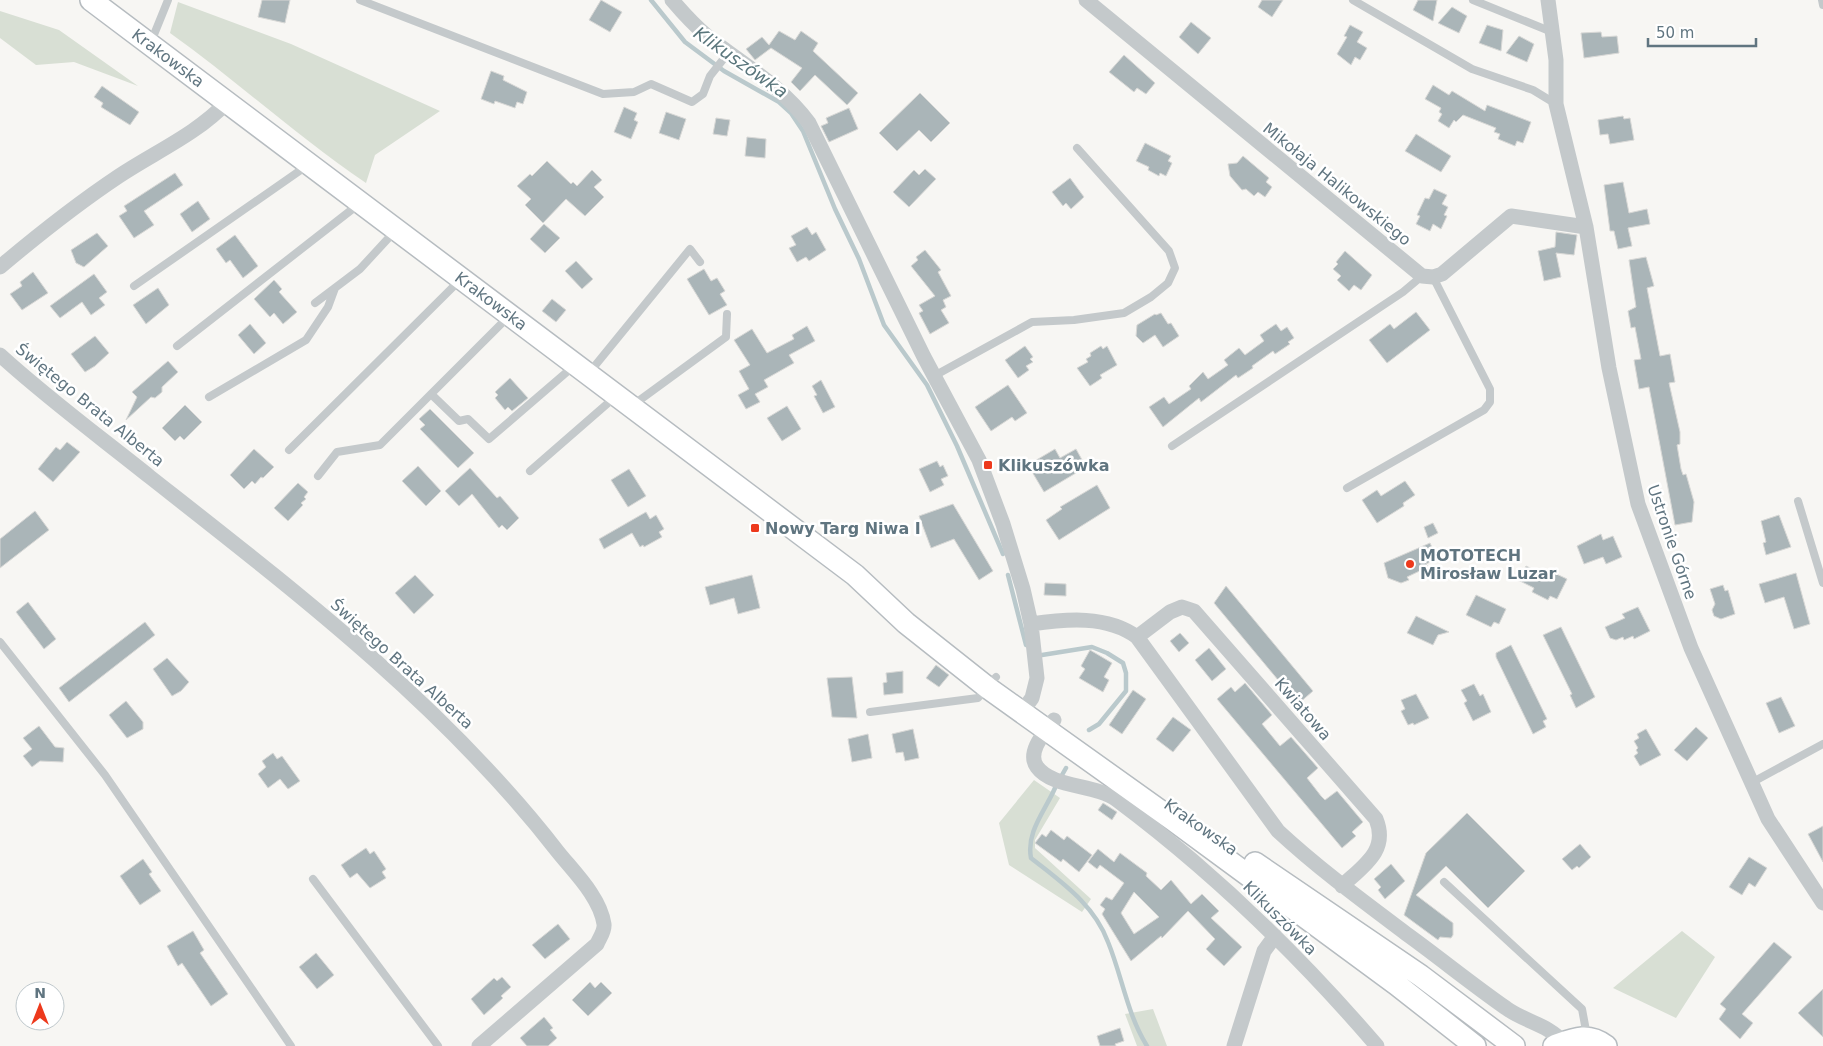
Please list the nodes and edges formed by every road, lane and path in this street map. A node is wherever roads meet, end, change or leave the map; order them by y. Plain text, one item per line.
1 (91, 0) edge
2 (168, 0) edge
3 (360, 0) edge
4 (672, 0) edge
5 (1086, 0) edge
6 (1353, 0) edge
7 (1474, 0) edge
8 (1548, 0) edge
9 (1822, 0) edge
10 (1823, 5) edge
11 (1552, 32) junction
12 (149, 44) junction
13 (725, 56) junction
14 (227, 102) junction
15 (1556, 104) junction
16 (1077, 148) dead end
17 (309, 164) junction
18 (360, 203) junction
19 (1586, 227) junction
20 (396, 230) junction
21 (700, 262) dead end
22 (0, 267) edge
23 (1427, 277) junction
24 (461, 279) junction
25 (134, 286) dead end
26 (335, 288) junction
27 (315, 303) dead end
28 (727, 314) dead end
29 (510, 315) junction
30 (177, 346) dead end
31 (0, 354) edge
32 (582, 369) junction
33 (934, 376) junction
34 (431, 394) junction
35 (209, 397) dead end
36 (624, 401) junction
37 (1172, 446) dead end
38 (289, 450) dead end
39 (530, 471) dead end
40 (318, 476) dead end
41 (1348, 488) dead end
42 (1798, 500) dead end
43 (1823, 583) edge
44 (1031, 624) junction
45 (1138, 637) junction
46 (0, 642) edge
47 (992, 683) junction
48 (1025, 708) junction
49 (870, 712) dead end
50 (1050, 726) junction
51 (1823, 744) edge
52 (1751, 783) junction
53 (313, 879) dead end
54 (1444, 882) dead end
55 (1342, 886) junction
56 (1823, 903) edge
57 (1275, 936) junction
58 (1597, 1042) edge
59 (1560, 1045) edge
60 (291, 1046) edge
61 (438, 1046) edge
62 (479, 1046) edge
63 (1234, 1046) edge
64 (1377, 1046) edge
65 (1475, 1046) edge
66 (1514, 1046) edge

1 - 12 main road, Krakowska
2 - 12 lane
3 - 13 lane
4 - 13 street
5 - 23 street, Mikołaja Halikowskiego
6 - 15 lane
7 - 11 lane
8 - 11 street, Ustronie Górne
9 - 10 lane
11 - 15 street, Ustronie Górne
12 - 14 main road, Krakowska
13 - 33 street
14 - 17 main road, Krakowska
14 - 22 street
15 - 19 street, Ustronie Górne
16 - 33 lane
17 - 18 main road, Krakowska
17 - 25 lane
18 - 20 main road, Krakowska
18 - 30 lane
19 - 23 street
19 - 52 street, Ustronie Górne
20 - 24 main road, Krakowska
20 - 26 lane
21 - 32 lane
23 - 37 lane
23 - 41 lane
24 - 29 main road, Krakowska
24 - 38 lane
26 - 27 lane
26 - 35 lane
28 - 36 lane
29 - 32 main road, Krakowska
29 - 34 lane
31 - 62 street, Świętego Brata Alberta
32 - 34 lane
32 - 36 main road, Krakowska
33 - 44 street
34 - 40 lane
36 - 39 lane
36 - 47 main road, Krakowska
42 - 43 lane
44 - 45 street
44 - 48 street
45 - 55 street
45 - 55 street, Kwiatowa
46 - 60 lane
47 - 48 main road, Krakowska
47 - 49 lane
48 - 50 main road, Krakowska
50 - 57 street, Klikuszówka
50 - 65 main road, Krakowska
50 - 66 main road, Krakowska
51 - 52 lane
52 - 56 street, Ustronie Górne
53 - 61 lane
54 - 58 lane
55 - 59 street
57 - 63 street
57 - 64 street, Klikuszówka
58 - 59 main road

